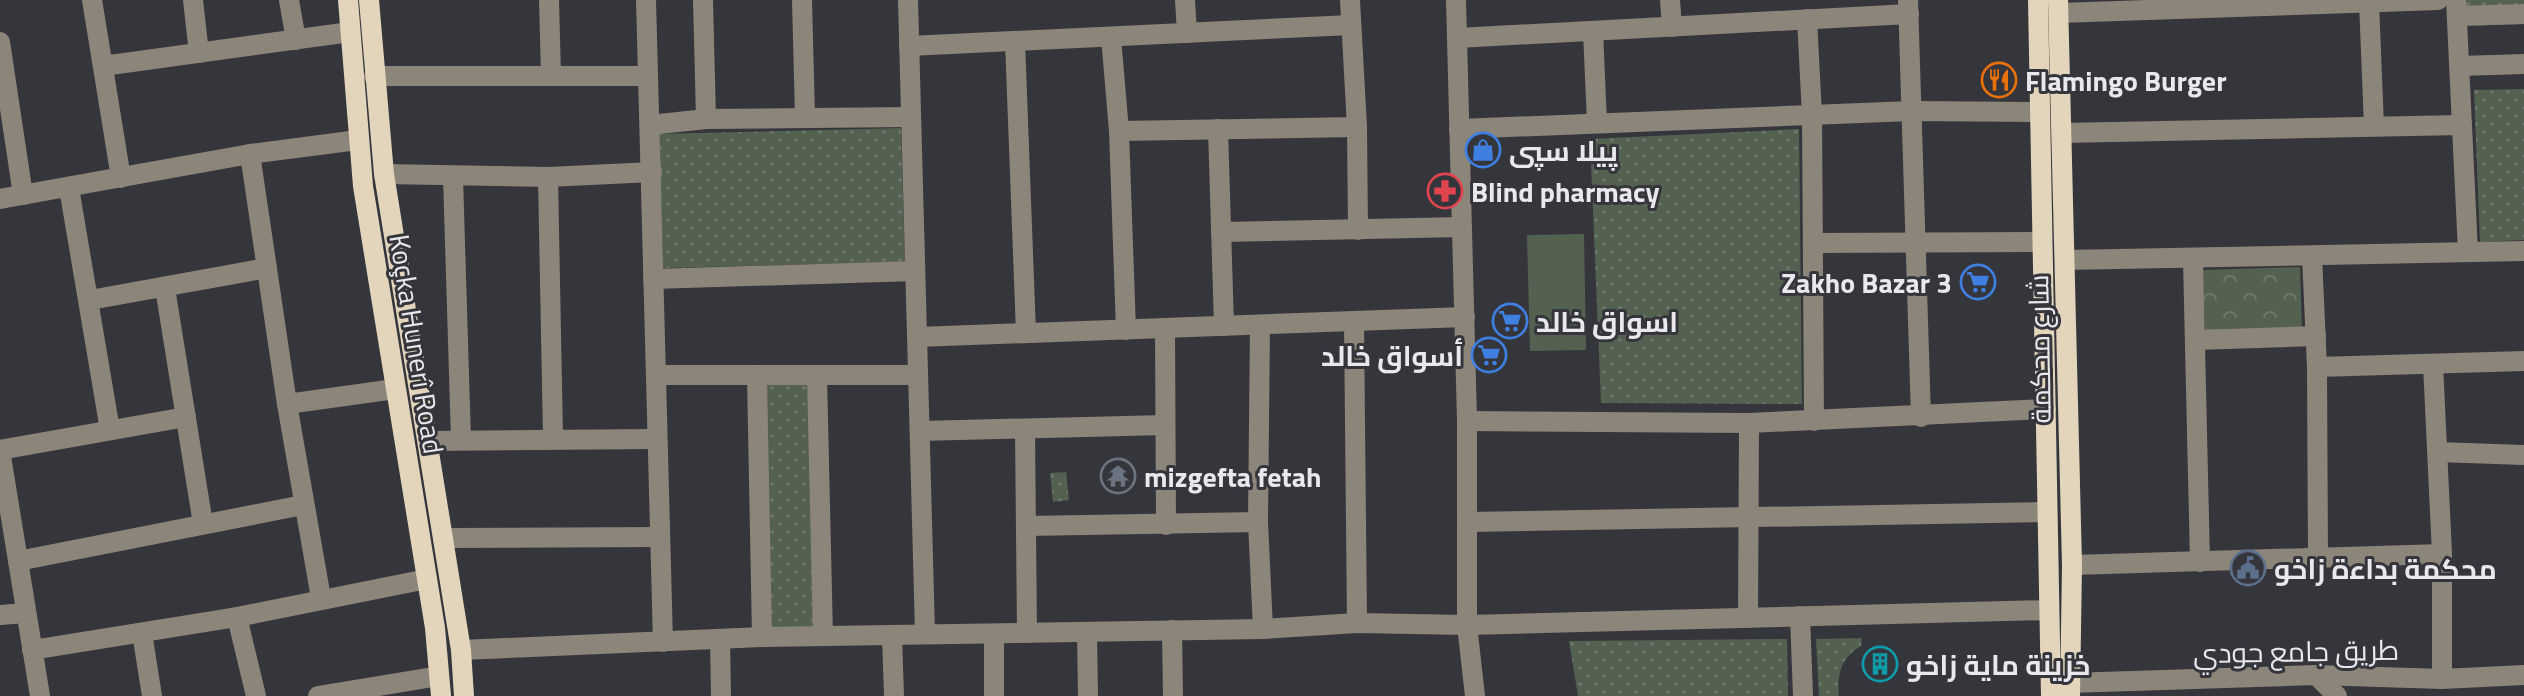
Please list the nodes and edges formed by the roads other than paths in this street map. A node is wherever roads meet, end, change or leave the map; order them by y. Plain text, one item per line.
1 (92, 0) edge
2 (193, 0) edge
3 (289, 0) edge
4 (348, 0) edge
5 (369, 0) edge
6 (549, 0) edge
7 (646, 0) edge
8 (703, 0) edge
9 (802, 0) edge
10 (908, 0) edge
11 (1185, 0) edge
12 (1350, 0) edge
13 (1456, 0) edge
14 (1670, 0) edge
15 (2038, 0) edge
16 (2438, 0) edge
17 (2369, 2) junction
18 (1909, 7) edge
19 (2058, 7) edge
20 (2457, 8) edge
21 (2524, 14) edge
22 (1807, 19) junction
23 (1351, 25) junction
24 (1672, 27) junction
25 (1593, 31) junction
26 (350, 32) junction
27 (1187, 33) junction
28 (1111, 37) junction
29 (1457, 38) junction
30 (296, 40) junction
31 (1015, 41) junction
32 (0, 42) edge
33 (909, 46) junction
34 (199, 53) junction
35 (2524, 64) edge
36 (103, 66) junction
37 (2460, 66) junction
38 (551, 75) junction
39 (374, 76) junction
40 (648, 76) junction
41 (4, 93) edge
42 (1912, 111) junction
43 (2040, 112) junction
44 (1812, 115) junction
45 (805, 117) junction
46 (911, 117) junction
47 (706, 119) junction
48 (1597, 123) junction
49 (650, 125) junction
50 (2462, 125) junction
51 (2374, 126) junction
52 (1357, 127) junction
53 (1218, 129) junction
54 (1459, 129) junction
55 (1119, 131) junction
56 (2062, 133) junction
57 (358, 140) junction
58 (250, 154) junction
59 (652, 172) junction
60 (384, 174) junction
61 (453, 177) junction
62 (548, 177) junction
63 (121, 178) junction
64 (69, 188) junction
65 (23, 195) junction
66 (0, 199) edge
67 (1462, 227) junction
68 (1358, 230) junction
69 (1221, 232) junction
70 (1916, 240) junction
71 (2041, 242) junction
72 (1813, 243) junction
73 (2524, 251) edge
74 (2468, 252) junction
75 (2312, 256) junction
76 (2193, 259) junction
77 (2065, 260) junction
78 (267, 268) junction
79 (915, 271) junction
80 (653, 279) junction
81 (165, 288) junction
82 (90, 300) junction
83 (1465, 317) junction
84 (1354, 322) junction
85 (1260, 325) junction
86 (1224, 326) junction
87 (1165, 328) junction
88 (1126, 330) junction
89 (1026, 333) junction
90 (2316, 336) junction
91 (917, 337) junction
92 (2196, 340) junction
93 (412, 341) junction
94 (387, 345) junction
95 (2524, 361) edge
96 (2433, 364) junction
97 (2317, 367) junction
98 (657, 375) junction
99 (918, 375) junction
100 (817, 376) junction
101 (757, 377) junction
102 (395, 389) junction
103 (287, 404) junction
104 (2046, 409) junction
105 (186, 417) junction
106 (1921, 417) junction
107 (1467, 421) junction
108 (1814, 421) junction
109 (1749, 423) junction
110 (1165, 425) junction
111 (110, 430) junction
112 (1025, 430) junction
113 (920, 431) junction
114 (553, 437) junction
115 (656, 439) junction
116 (461, 440) junction
117 (428, 441) junction
118 (0, 450) edge
119 (2438, 452) junction
120 (2524, 455) edge
121 (303, 505) junction
122 (2047, 512) junction
123 (1749, 515) junction
124 (6, 519) edge
125 (1258, 522) junction
126 (1467, 522) junction
127 (203, 524) junction
128 (1166, 525) junction
129 (1026, 526) junction
130 (660, 537) junction
131 (443, 538) junction
132 (2442, 554) junction
133 (2318, 558) junction
134 (18, 561) junction
135 (2200, 562) junction
136 (2072, 565) junction
137 (427, 579) junction
138 (321, 598) junction
139 (2048, 610) junction
140 (26, 613) junction
141 (0, 615) edge
142 (1800, 616) junction
143 (237, 617) junction
144 (1748, 618) junction
145 (1357, 623) junction
146 (1467, 625) junction
147 (1263, 629) junction
148 (1172, 630) junction
149 (1087, 632) junction
150 (142, 633) junction
151 (925, 633) junction
152 (1027, 633) junction
153 (994, 634) junction
154 (823, 636) junction
155 (892, 636) junction
156 (762, 637) junction
157 (720, 639) junction
158 (663, 642) junction
159 (32, 650) junction
160 (461, 650) junction
161 (2316, 675) junction
162 (2524, 675) edge
163 (2442, 679) junction
164 (440, 686) edge
165 (2070, 689) edge
166 (2164, 689) edge
167 (40, 696) edge
168 (152, 696) edge
169 (256, 696) edge
170 (318, 696) edge
171 (464, 696) edge
172 (721, 696) edge
173 (894, 696) edge
174 (994, 696) edge
175 (1088, 696) edge
176 (1173, 696) edge
177 (1475, 696) edge
178 (1803, 696) edge
179 (2051, 696) edge
180 (2337, 696) edge

1 - 36 street
2 - 34 street
3 - 30 street
4 - 26 main road, Koçka Hunerî Road
5 - 39 main road
6 - 38 street
7 - 40 street
8 - 47 street
9 - 45 street
10 - 33 street
11 - 27 street
12 - 23 street
13 - 29 street
14 - 24 street
15 - 43 main road, شارع محكمة
16 - 17 street
17 - 19 street
17 - 51 street
18 - 22 street
18 - 42 street
19 - 56 main road, شارع محكمة
20 - 21 street
20 - 37 street
22 - 24 street
22 - 44 street
23 - 27 street
23 - 52 street
24 - 25 street
25 - 29 street
25 - 48 street
26 - 30 street
26 - 57 main road, Koçka Hunerî Road
27 - 28 street
28 - 31 street
28 - 55 street
29 - 54 street
30 - 34 street
31 - 33 street
31 - 89 street
32 - 41 street
33 - 46 street
34 - 36 street
35 - 37 street
36 - 63 street
37 - 50 street
38 - 39 street
38 - 40 street
39 - 60 main road
40 - 49 street
41 - 65 street
42 - 43 street
42 - 44 street
42 - 70 street
43 - 71 main road, شارع محكمة
44 - 48 street
44 - 72 street
45 - 46 street
45 - 47 street
46 - 79 street
47 - 49 street
48 - 54 street
49 - 59 street
50 - 51 street
50 - 74 street
51 - 56 street
52 - 53 street
52 - 68 street
53 - 55 street
53 - 69 street
54 - 67 street
55 - 88 street
56 - 77 main road, شارع محكمة
57 - 58 street
57 - 94 main road, Koçka Hunerî Road
58 - 63 street
58 - 78 street
59 - 62 street
59 - 80 street
60 - 61 street
60 - 93 main road
61 - 62 street
61 - 116 street
62 - 114 street
63 - 64 street
64 - 65 street
64 - 82 street
65 - 66 street
67 - 68 street
67 - 83 street
68 - 69 street
69 - 86 street
70 - 71 street
70 - 72 street
70 - 106 street
71 - 104 main road, شارع محكمة
72 - 108 street
73 - 74 street
74 - 75 street
75 - 76 street
75 - 90 street
76 - 77 street
76 - 92 street
77 - 136 main road, شارع محكمة
78 - 81 street
78 - 103 street
79 - 80 street
79 - 91 street
80 - 98 street
81 - 82 street
81 - 105 street
82 - 111 street
83 - 84 street
83 - 107 street
84 - 85 street
84 - 145 street
85 - 86 street
85 - 125 street
86 - 87 street
87 - 88 street
87 - 110 street
88 - 89 street
89 - 91 street
90 - 92 street
90 - 97 street
91 - 99 street
92 - 135 street
93 - 94 main road
93 - 117 main road
94 - 102 main road, Koçka Hunerî Road
95 - 96 street
96 - 97 street
96 - 119 street
97 - 133 street
98 - 101 street
98 - 115 street
99 - 100 street
99 - 113 street
100 - 101 street
100 - 154 street
101 - 156 street
102 - 103 street
102 - 137 main road, Koçka Hunerî Road
103 - 121 street
104 - 106 street
104 - 122 main road, شارع محكمة
105 - 111 street
105 - 127 street
106 - 108 street
107 - 109 street
107 - 126 street
108 - 109 street
109 - 123 street
110 - 112 street
110 - 128 street
111 - 118 street
112 - 113 street
112 - 129 street
113 - 151 street
114 - 115 street
114 - 116 street
115 - 130 street
116 - 117 street
117 - 131 main road
118 - 124 street
119 - 120 street
119 - 132 street
121 - 127 street
121 - 138 street
122 - 123 street
122 - 139 main road, شارع محكمة
123 - 126 street
123 - 144 street
124 - 134 street
125 - 128 street
125 - 147 street
126 - 146 street
127 - 134 street
128 - 129 street
129 - 152 street
130 - 131 street
130 - 158 street
131 - 160 main road
132 - 133 street
132 - 163 street
133 - 135 street
134 - 140 street
135 - 136 street
136 - 165 main road, شارع محكمة
137 - 138 street
137 - 164 main road, Koçka Hunerî Road
138 - 143 street
139 - 142 street
139 - 179 main road, شارع محكمة
140 - 141 street
140 - 159 street
142 - 144 street
142 - 178 street
143 - 150 street
143 - 169 street
144 - 146 street
145 - 146 street
145 - 147 street
146 - 177 street
147 - 148 street
148 - 149 street
148 - 176 street
149 - 152 street
149 - 175 street
150 - 159 street
150 - 168 street
151 - 153 street
151 - 155 street
152 - 153 street
153 - 174 street
154 - 155 street
154 - 156 street
155 - 173 street
156 - 157 street
157 - 158 street
157 - 172 street
158 - 160 street
159 - 167 street
160 - 171 main road
161 - 163 street, طريق جامع جودي
161 - 166 street, طريق جامع جودي
161 - 180 street
162 - 163 street, طريق جامع جودي
164 - 170 street
165 - 166 street, طريق جامع جودي

